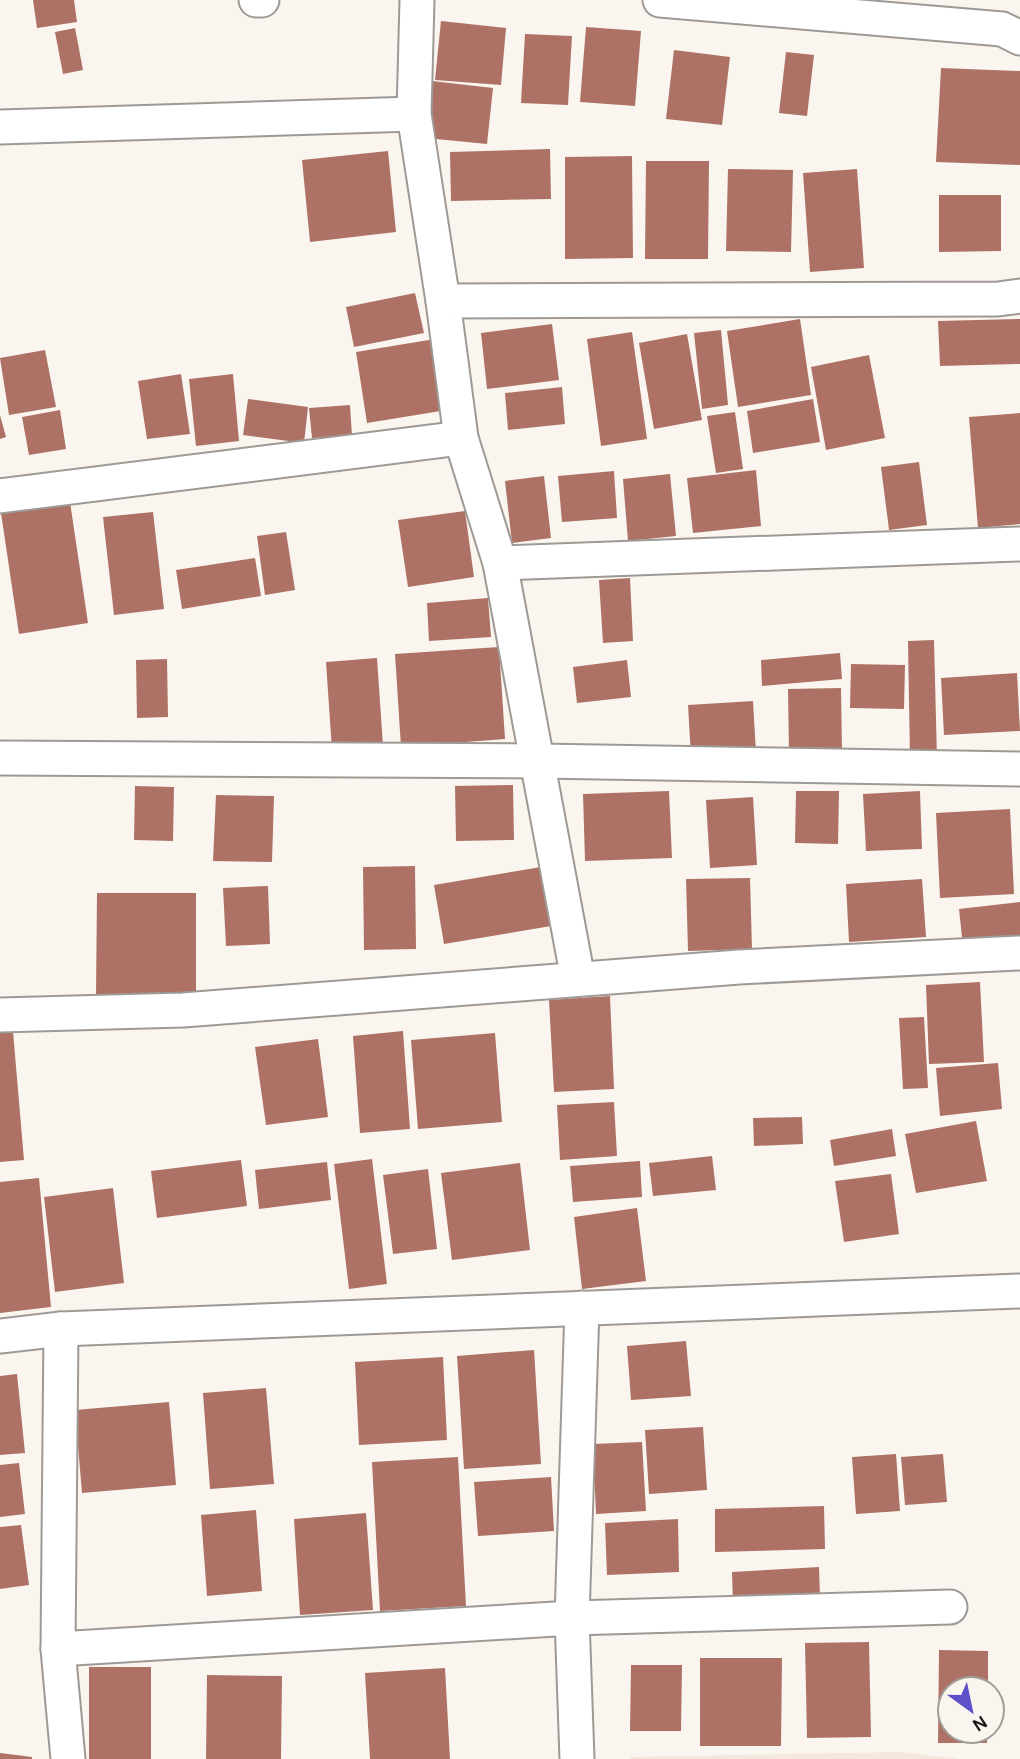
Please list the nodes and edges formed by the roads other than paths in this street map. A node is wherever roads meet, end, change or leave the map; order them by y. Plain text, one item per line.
1 (262, 0) edge
2 (417, 0) edge
3 (660, 0) edge
4 (257, 1) edge
5 (1020, 38) edge
6 (414, 114) junction
7 (0, 127) edge
8 (1020, 296) edge
9 (443, 301) junction
10 (461, 438) junction
11 (0, 496) edge
12 (1020, 544) edge
13 (500, 563) junction
14 (0, 758) edge
15 (539, 761) junction
16 (1020, 769) edge
17 (1020, 953) edge
18 (578, 979) junction
19 (0, 1015) edge
20 (1020, 1291) edge
21 (582, 1308) junction
22 (61, 1329) junction
23 (0, 1336) edge
24 (950, 1607) dead end
25 (572, 1618) junction
26 (58, 1649) junction
27 (68, 1759) edge
28 (578, 1759) edge

1 - 4 street
2 - 6 street
3 - 5 street
6 - 7 street
6 - 9 street
8 - 9 street
9 - 10 street
10 - 11 street
10 - 13 street
12 - 13 street
13 - 15 street
14 - 15 street
15 - 16 street
15 - 18 street
17 - 18 street
18 - 19 street
20 - 21 street
21 - 22 street
21 - 25 street
22 - 23 street
22 - 26 street
24 - 25 street
25 - 26 street
25 - 28 street
26 - 27 street

